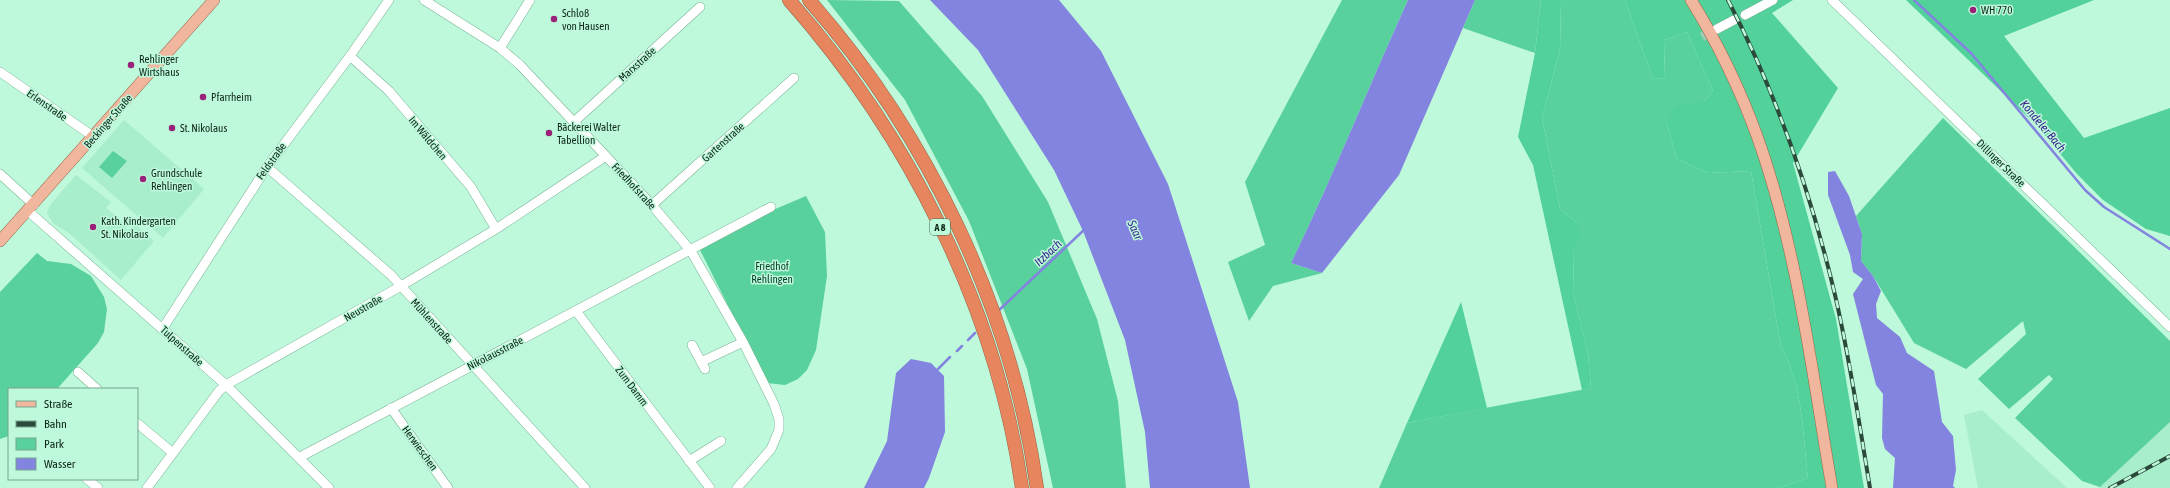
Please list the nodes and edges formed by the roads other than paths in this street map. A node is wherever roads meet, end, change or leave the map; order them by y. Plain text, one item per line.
1 (214, 0) edge
2 (389, 0) edge
3 (424, 0) edge
4 (530, 0) edge
5 (789, 0) edge
6 (809, 0) edge
7 (1691, 0) edge
8 (1772, 0) edge
9 (1832, 0) edge
10 (700, 7) dead end
11 (1745, 15) dead end
12 (1734, 20) dead end
13 (1717, 29) tunnel mouth
14 (500, 48) junction
15 (350, 56) junction
16 (0, 72) edge
17 (794, 78) dead end
18 (574, 121) junction
19 (94, 137) junction
20 (606, 156) junction
21 (266, 167) junction
22 (0, 174) edge
23 (652, 205) junction
24 (771, 207) dead end
25 (31, 208) junction
26 (496, 229) junction
27 (0, 241) edge
28 (692, 251) junction
29 (401, 286) junction
30 (576, 311) junction
31 (2170, 327) edge
32 (162, 328) junction
33 (743, 342) junction
34 (692, 345) dead end
35 (471, 365) junction
36 (78, 372) dead end
37 (226, 385) junction
38 (96, 388) edge
39 (391, 408) junction
40 (138, 424) edge
41 (721, 441) dead end
42 (173, 453) junction
43 (300, 457) junction
44 (689, 461) junction
45 (88, 480) edge
46 (98, 488) edge
47 (147, 488) edge
48 (329, 488) edge
49 (448, 488) edge
50 (585, 488) edge
51 (710, 488) edge
52 (736, 488) edge
53 (1022, 488) edge
54 (1037, 488) edge
55 (1832, 488) edge

1 - 19 main road, Beckinger Straße
2 - 15 street, Feldstraße
3 - 14 street, Friedhofstraße
4 - 14 street
5 - 53 highway, A 8
6 - 54 highway, A 8
7 - 55 main road
8 - 11 street
9 - 31 street, Dillinger Straße
10 - 18 street, Marxstraße
12 - 13 street
14 - 18 street, Friedhofstraße
15 - 21 street, Feldstraße
15 - 26 street, Im Wäldchen
16 - 19 street, Erlenstraße
17 - 23 street, Gartenstraße
18 - 20 street, Friedhofstraße
19 - 25 main road, Beckinger Straße
20 - 23 street, Friedhofstraße
20 - 26 street, Neustraße
21 - 29 street, Mühlenstraße
21 - 32 street, Feldstraße
22 - 25 street, Tulpenstraße
23 - 28 street, Friedhofstraße
24 - 28 street, Nikolausstraße
25 - 27 main road, Beckinger Straße
25 - 32 street, Tulpenstraße
26 - 29 street, Neustraße
28 - 30 street, Nikolausstraße
28 - 33 street, Friedhofstraße
29 - 35 street, Mühlenstraße
29 - 37 street, Neustraße
30 - 35 street, Nikolausstraße
30 - 44 street, Zum Damm
32 - 37 street, Tulpenstraße
33 - 34 street
33 - 52 street, Friedhofstraße
35 - 39 street, Nikolausstraße
35 - 50 street, Mühlenstraße
36 - 38 street
37 - 42 street, Neustraße
37 - 43 street, Tulpenstraße
39 - 43 street, Nikolausstraße
39 - 49 street, Herwieschen
40 - 42 street
41 - 44 street
42 - 47 street, Neustraße
43 - 48 street, Tulpenstraße
44 - 51 street, Zum Damm
45 - 46 street

